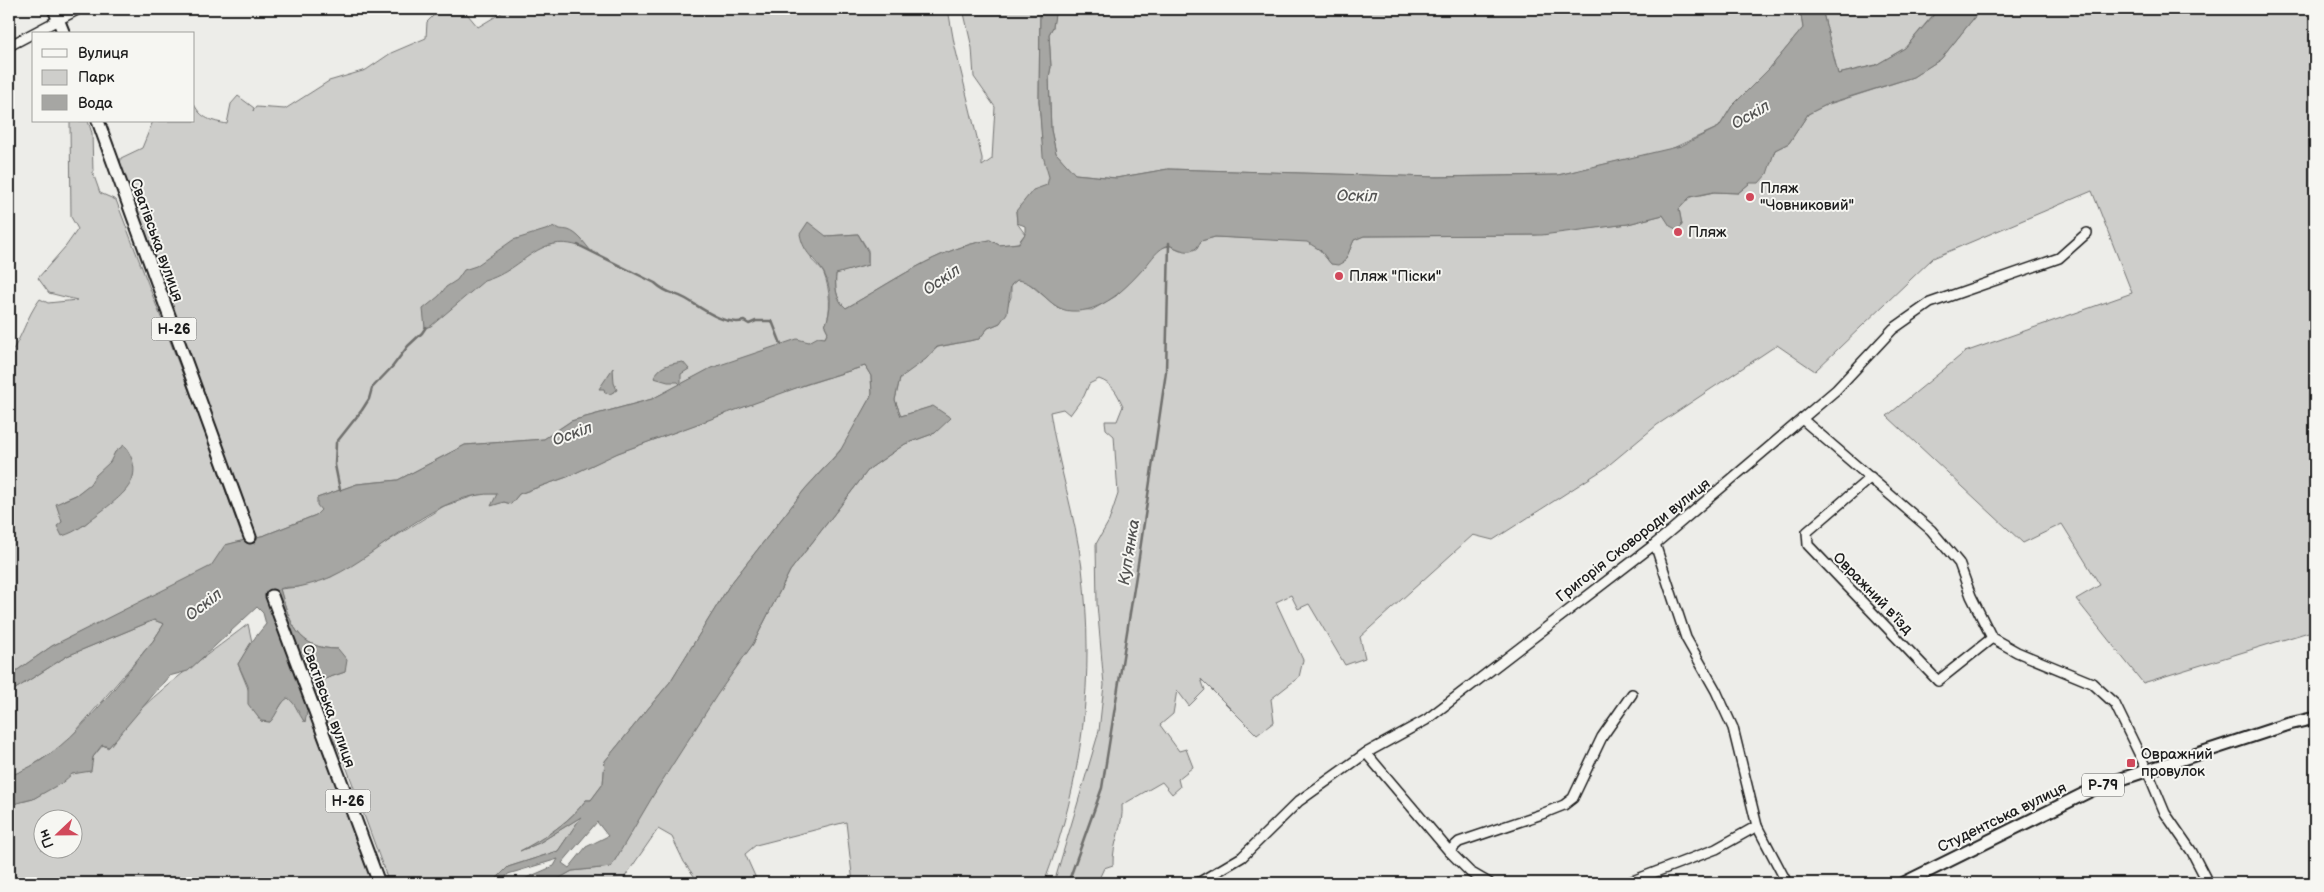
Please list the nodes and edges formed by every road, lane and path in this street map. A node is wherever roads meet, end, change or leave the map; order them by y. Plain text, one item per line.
1 (54, 9) edge
2 (79, 9) edge
3 (59, 20) junction
4 (36, 32) edge
5 (63, 32) edge
6 (32, 34) edge
7 (9, 46) edge
8 (98, 122) edge
9 (2087, 234) dead end
10 (1802, 419) junction
11 (1871, 477) junction
12 (250, 537) dead end
13 (1655, 544) junction
14 (272, 596) dead end
15 (1992, 638) junction
16 (1632, 694) dead end
17 (2315, 718) edge
18 (1366, 753) junction
19 (2147, 770) junction
20 (1757, 826) junction
21 (1450, 851) junction
22 (1924, 879) edge
23 (379, 883) edge
24 (1198, 883) edge
25 (1489, 883) edge
26 (1627, 883) edge
27 (1787, 883) edge
28 (1904, 883) edge
29 (2208, 883) edge

1 - 3 main road
2 - 3 street
3 - 4 street
3 - 5 main road
6 - 7 street
8 - 12 main road, Сватівська вулиця / Н-26
9 - 10 street, Григорія Сковороди вулиця
10 - 11 street
10 - 13 street, Григорія Сковороди вулиця
11 - 15 street
11 - 15 street, Овражний в'їзд
13 - 18 street, Григорія Сковороди вулиця
13 - 20 street
14 - 23 main road, Сватівська вулиця / Н-26
15 - 19 street
16 - 21 street
17 - 19 main road, Студентська вулиця / Р-79
18 - 21 street
18 - 24 street, Григорія Сковороди вулиця
19 - 22 main road, Студентська вулиця / Р-79
19 - 29 street
20 - 26 street
20 - 27 street
21 - 25 street
22 - 28 main road, Студентська вулиця / Р-79

